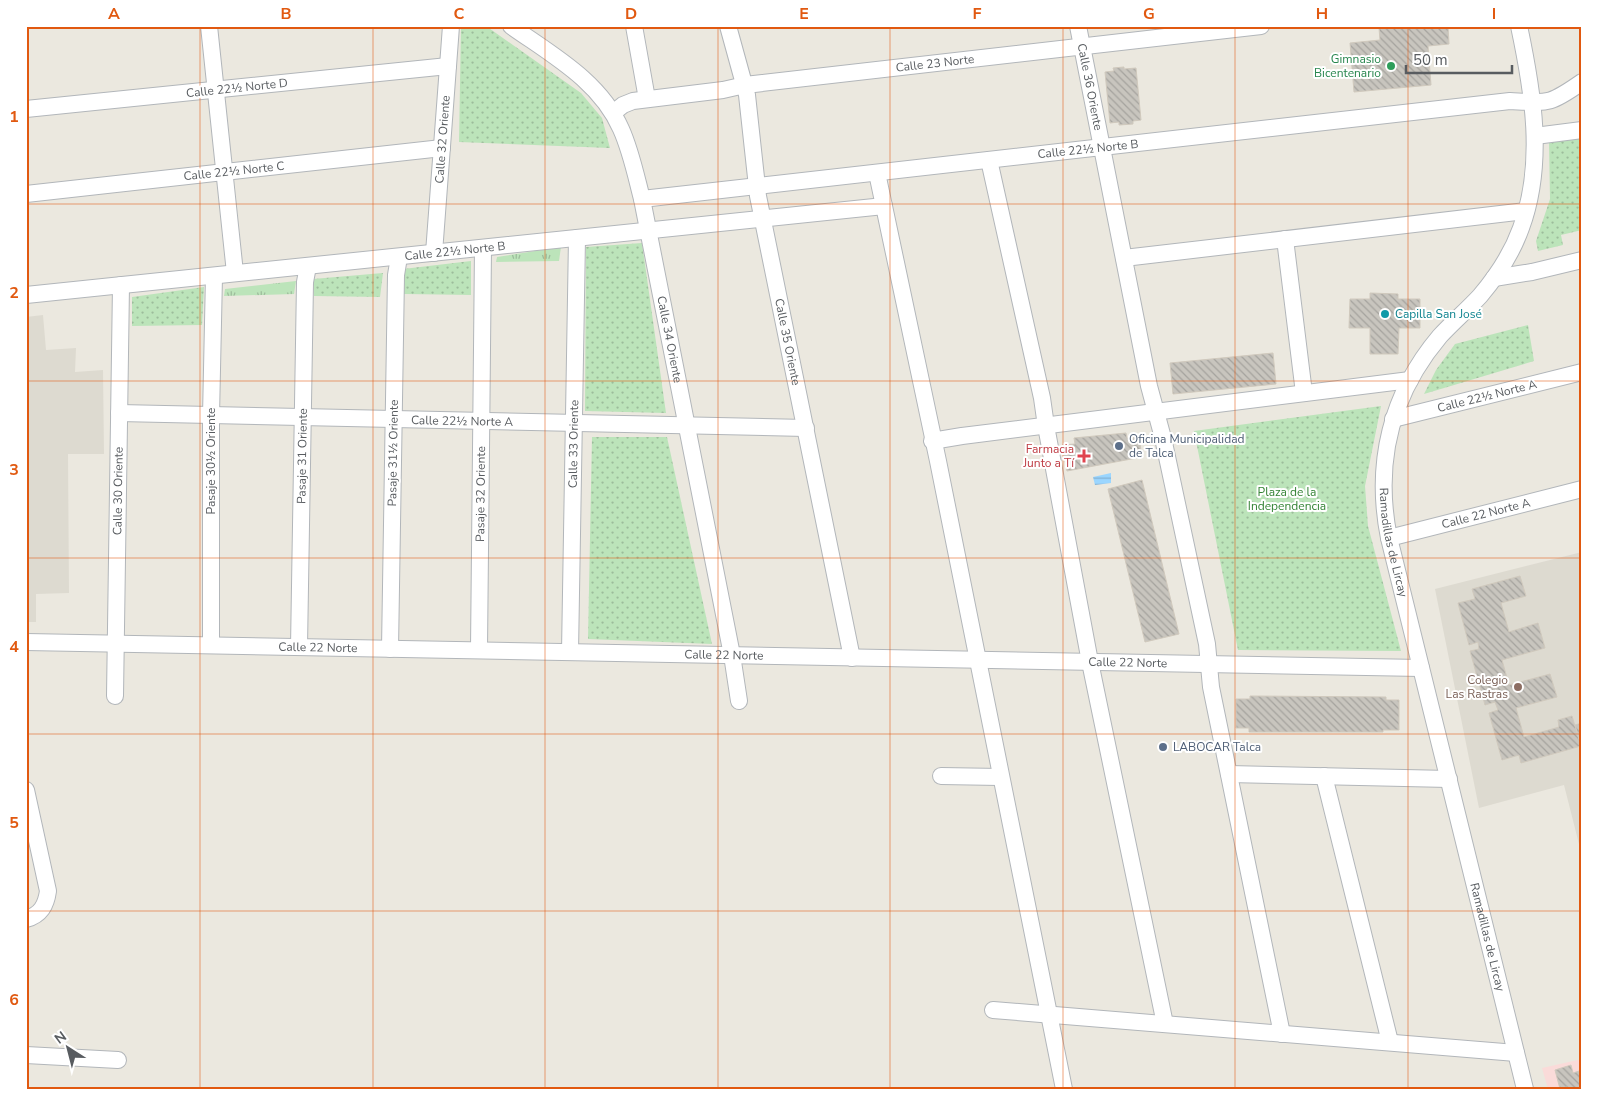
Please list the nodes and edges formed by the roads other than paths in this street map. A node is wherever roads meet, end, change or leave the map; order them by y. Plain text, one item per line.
1 (209, 26) edge
2 (451, 26) edge
3 (511, 26) edge
4 (634, 26) edge
5 (728, 26) edge
6 (1078, 26) edge
7 (1261, 26) edge
8 (1519, 26) edge
9 (1082, 48) junction
10 (448, 66) junction
11 (1582, 82) edge
12 (745, 85) junction
13 (216, 90) junction
14 (647, 99) junction
15 (1533, 102) junction
16 (26, 109) edge
17 (613, 113) junction
18 (1582, 130) edge
19 (1535, 136) junction
20 (1103, 147) junction
21 (442, 148) junction
22 (989, 160) junction
23 (225, 172) junction
24 (877, 173) junction
25 (757, 186) junction
26 (26, 194) edge
27 (642, 199) junction
28 (884, 206) junction
29 (1526, 211) junction
30 (763, 219) junction
31 (648, 231) junction
32 (577, 238) junction
33 (1285, 239) junction
34 (483, 248) junction
35 (434, 253) junction
36 (399, 257) junction
37 (1124, 258) junction
38 (1582, 260) edge
39 (308, 266) junction
40 (235, 274) junction
41 (214, 276) junction
42 (1494, 278) junction
43 (121, 286) junction
44 (27, 290) edge
45 (1582, 372) edge
46 (1410, 380) junction
47 (1304, 393) junction
48 (1156, 411) junction
49 (119, 413) junction
50 (211, 416) junction
51 (304, 418) junction
52 (394, 420) junction
53 (1393, 420) junction
54 (481, 422) junction
55 (575, 424) junction
56 (1046, 426) junction
57 (687, 427) junction
58 (806, 428) junction
59 (932, 441) junction
60 (1582, 489) edge
61 (1390, 538) junction
62 (26, 642) edge
63 (116, 643) junction
64 (211, 645) junction
65 (299, 647) junction
66 (390, 649) junction
67 (479, 650) junction
68 (570, 652) junction
69 (732, 655) junction
70 (852, 658) junction
71 (977, 660) junction
72 (1090, 662) junction
73 (1209, 664) junction
74 (1421, 668) junction
75 (115, 696) dead end
76 (739, 700) dead end
77 (1228, 774) junction
78 (941, 776) dead end
79 (1324, 776) junction
80 (1000, 777) junction
81 (1449, 779) junction
82 (26, 790) edge
83 (26, 919) edge
84 (993, 1010) dead end
85 (1049, 1015) junction
86 (1165, 1024) junction
87 (1282, 1034) junction
88 (1390, 1042) junction
89 (1516, 1053) junction
90 (26, 1055) edge
91 (118, 1060) dead end
92 (1064, 1089) edge
93 (1525, 1089) edge

1 - 13 street
2 - 10 street, Calle 32 Oriente
3 - 17 street, Calle 34 Oriente
4 - 14 street
5 - 12 street, Calle 35 Oriente
6 - 9 street, Calle 36 Oriente
7 - 9 street, Calle 23 Norte
8 - 15 street, Ramadillas de Lircay
9 - 12 street, Calle 23 Norte
9 - 20 street, Calle 36 Oriente
10 - 13 street, Calle 22½ Norte D
10 - 21 street, Calle 32 Oriente
11 - 15 street, Calle 22½ Norte B
12 - 14 street, Calle 23 Norte
12 - 25 street, Calle 35 Oriente
13 - 16 street, Calle 22½ Norte D
13 - 23 street
14 - 17 street, Calle 23 Norte
15 - 19 street, Ramadillas de Lircay
15 - 20 street, Calle 22½ Norte B
17 - 27 street, Calle 34 Oriente
18 - 19 street
19 - 29 street, Ramadillas de Lircay
20 - 22 street, Calle 22½ Norte B
20 - 37 street, Calle 36 Oriente
21 - 23 street, Calle 22½ Norte C
21 - 35 street, Calle 32 Oriente
22 - 24 street, Calle 22½ Norte B
22 - 56 street
23 - 26 street, Calle 22½ Norte C
23 - 40 street
24 - 25 street, Calle 22½ Norte B
24 - 28 street
25 - 27 street, Calle 22½ Norte B
25 - 30 street, Calle 35 Oriente
27 - 31 street, Calle 34 Oriente
28 - 30 street, Calle 22½ Norte B
28 - 59 street
29 - 33 street
29 - 42 street, Ramadillas de Lircay
30 - 31 street, Calle 22½ Norte B
30 - 58 street, Calle 35 Oriente
31 - 32 street, Calle 22½ Norte B
31 - 57 street, Calle 34 Oriente
32 - 34 street, Calle 22½ Norte B
32 - 55 street, Calle 33 Oriente
33 - 37 street
33 - 47 street
34 - 35 street, Calle 22½ Norte B
34 - 54 street, Pasaje 32 Oriente
35 - 36 street, Calle 22½ Norte B
36 - 39 street, Calle 22½ Norte B
36 - 52 street, Pasaje 31½ Oriente
37 - 48 street, Calle 36 Oriente
38 - 42 street
39 - 40 street, Calle 22½ Norte B
39 - 51 street, Pasaje 31 Oriente
40 - 41 street, Calle 22½ Norte B
41 - 43 street, Calle 22½ Norte B
41 - 50 street, Pasaje 30½ Oriente
42 - 46 street, Ramadillas de Lircay
43 - 44 street, Calle 22½ Norte B
43 - 49 street, Calle 30 Oriente
45 - 53 street, Calle 22½ Norte A
46 - 47 street
46 - 53 street, Ramadillas de Lircay
47 - 48 street
48 - 56 street
48 - 73 street, Calle 36 Oriente
49 - 50 street, Calle 22½ Norte A
49 - 63 street, Calle 30 Oriente
50 - 51 street, Calle 22½ Norte A
50 - 64 street, Pasaje 30½ Oriente
51 - 52 street, Calle 22½ Norte A
51 - 65 street, Pasaje 31 Oriente
52 - 54 street, Calle 22½ Norte A
52 - 66 street, Pasaje 31½ Oriente
53 - 61 street, Ramadillas de Lircay
54 - 55 street, Calle 22½ Norte A
54 - 67 street, Pasaje 32 Oriente
55 - 57 street, Calle 22½ Norte A
55 - 68 street, Calle 33 Oriente
56 - 59 street
56 - 72 street
57 - 58 street, Calle 22½ Norte A
57 - 69 street, Calle 34 Oriente
58 - 70 street, Calle 35 Oriente
59 - 71 street
60 - 61 street, Calle 22 Norte A
61 - 74 street, Ramadillas de Lircay
62 - 63 street, Calle 22 Norte
63 - 64 street, Calle 22 Norte
63 - 75 street, Calle 30 Oriente
64 - 65 street, Calle 22 Norte
65 - 66 street, Calle 22 Norte
66 - 67 street, Calle 22 Norte
67 - 68 street, Calle 22 Norte
68 - 69 street, Calle 22 Norte
69 - 70 street, Calle 22 Norte
69 - 76 street, Calle 34 Oriente
70 - 71 street, Calle 22 Norte
71 - 72 street, Calle 22 Norte
71 - 80 street
72 - 73 street, Calle 22 Norte
72 - 86 street
73 - 74 street, Calle 22 Norte
73 - 77 street, Calle 36 Oriente
74 - 81 street, Ramadillas de Lircay
77 - 79 street
77 - 87 street, Calle 36 Oriente
78 - 80 street
79 - 81 street
79 - 88 street
80 - 85 street
81 - 89 street, Ramadillas de Lircay
82 - 83 street
84 - 85 street
85 - 86 street
85 - 92 street
86 - 87 street
87 - 88 street
88 - 89 street
89 - 93 street, Ramadillas de Lircay
90 - 91 street

